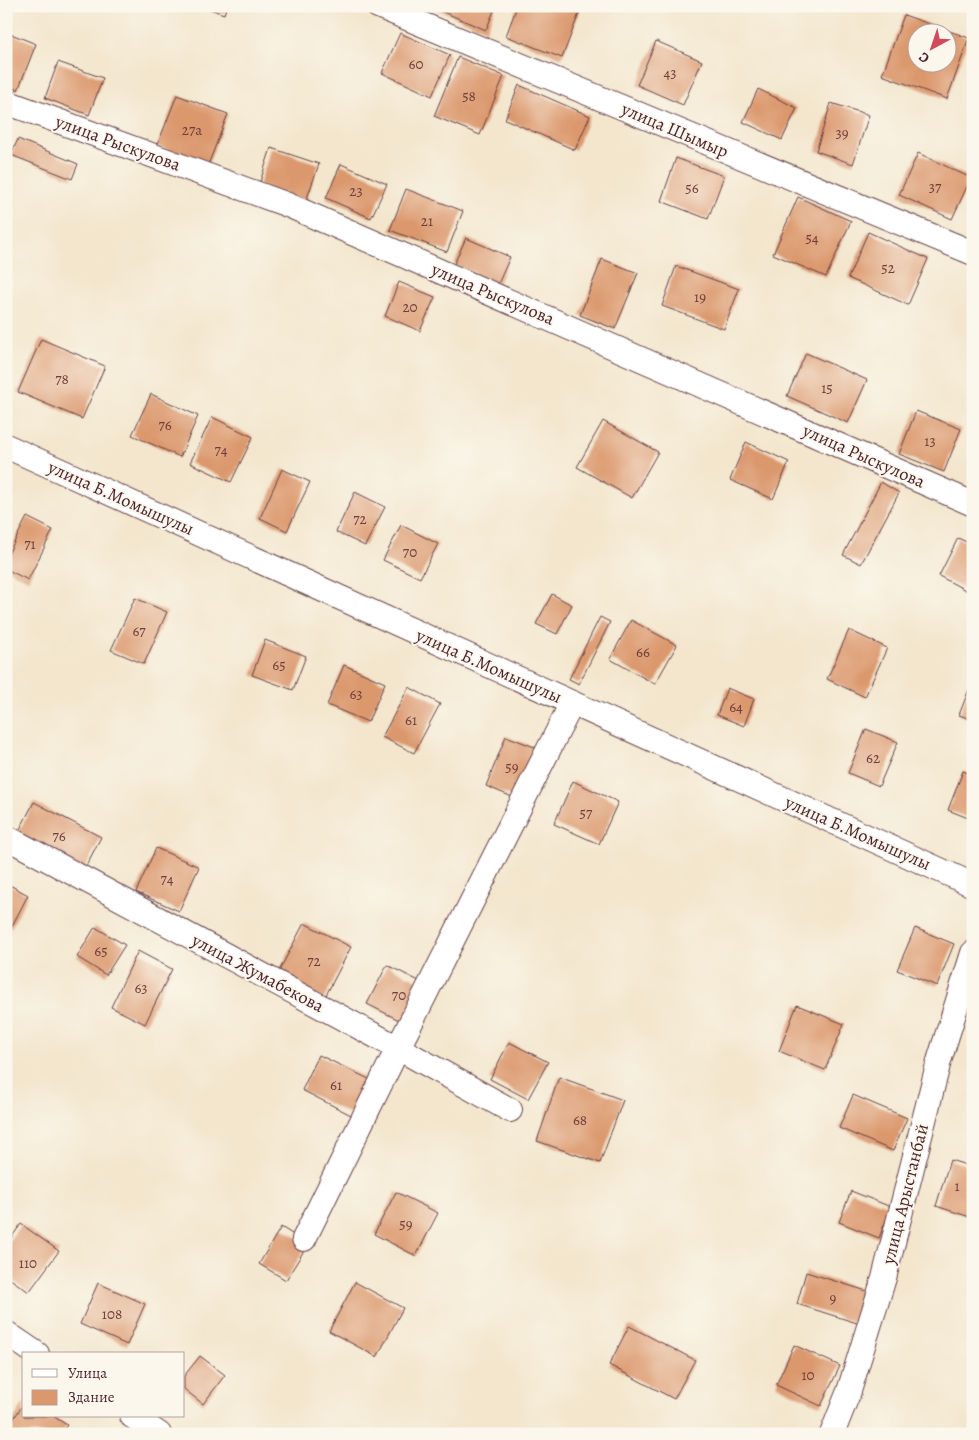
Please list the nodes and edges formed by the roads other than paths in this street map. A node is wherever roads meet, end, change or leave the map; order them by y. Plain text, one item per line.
1 (378, 6) edge
2 (6, 102) edge
3 (973, 253) edge
4 (6, 446) edge
5 (973, 504) edge
6 (572, 703) junction
7 (6, 837) edge
8 (973, 885) edge
9 (973, 953) edge
10 (398, 1048) junction
11 (510, 1110) dead end
12 (304, 1239) dead end
13 (6, 1334) edge
14 (34, 1352) edge
15 (135, 1418) edge
16 (159, 1434) edge
17 (832, 1434) edge

1 - 3 street, улица Шымыр
2 - 5 street, улица Рыскулова
4 - 6 street, улица Б.Момышулы
6 - 8 street, улица Б.Момышулы
6 - 10 street
7 - 10 street, улица Жумабекова
9 - 17 street, улица Арыстанбай
10 - 11 street, улица Жумабекова
10 - 12 street
13 - 14 street
15 - 16 street

